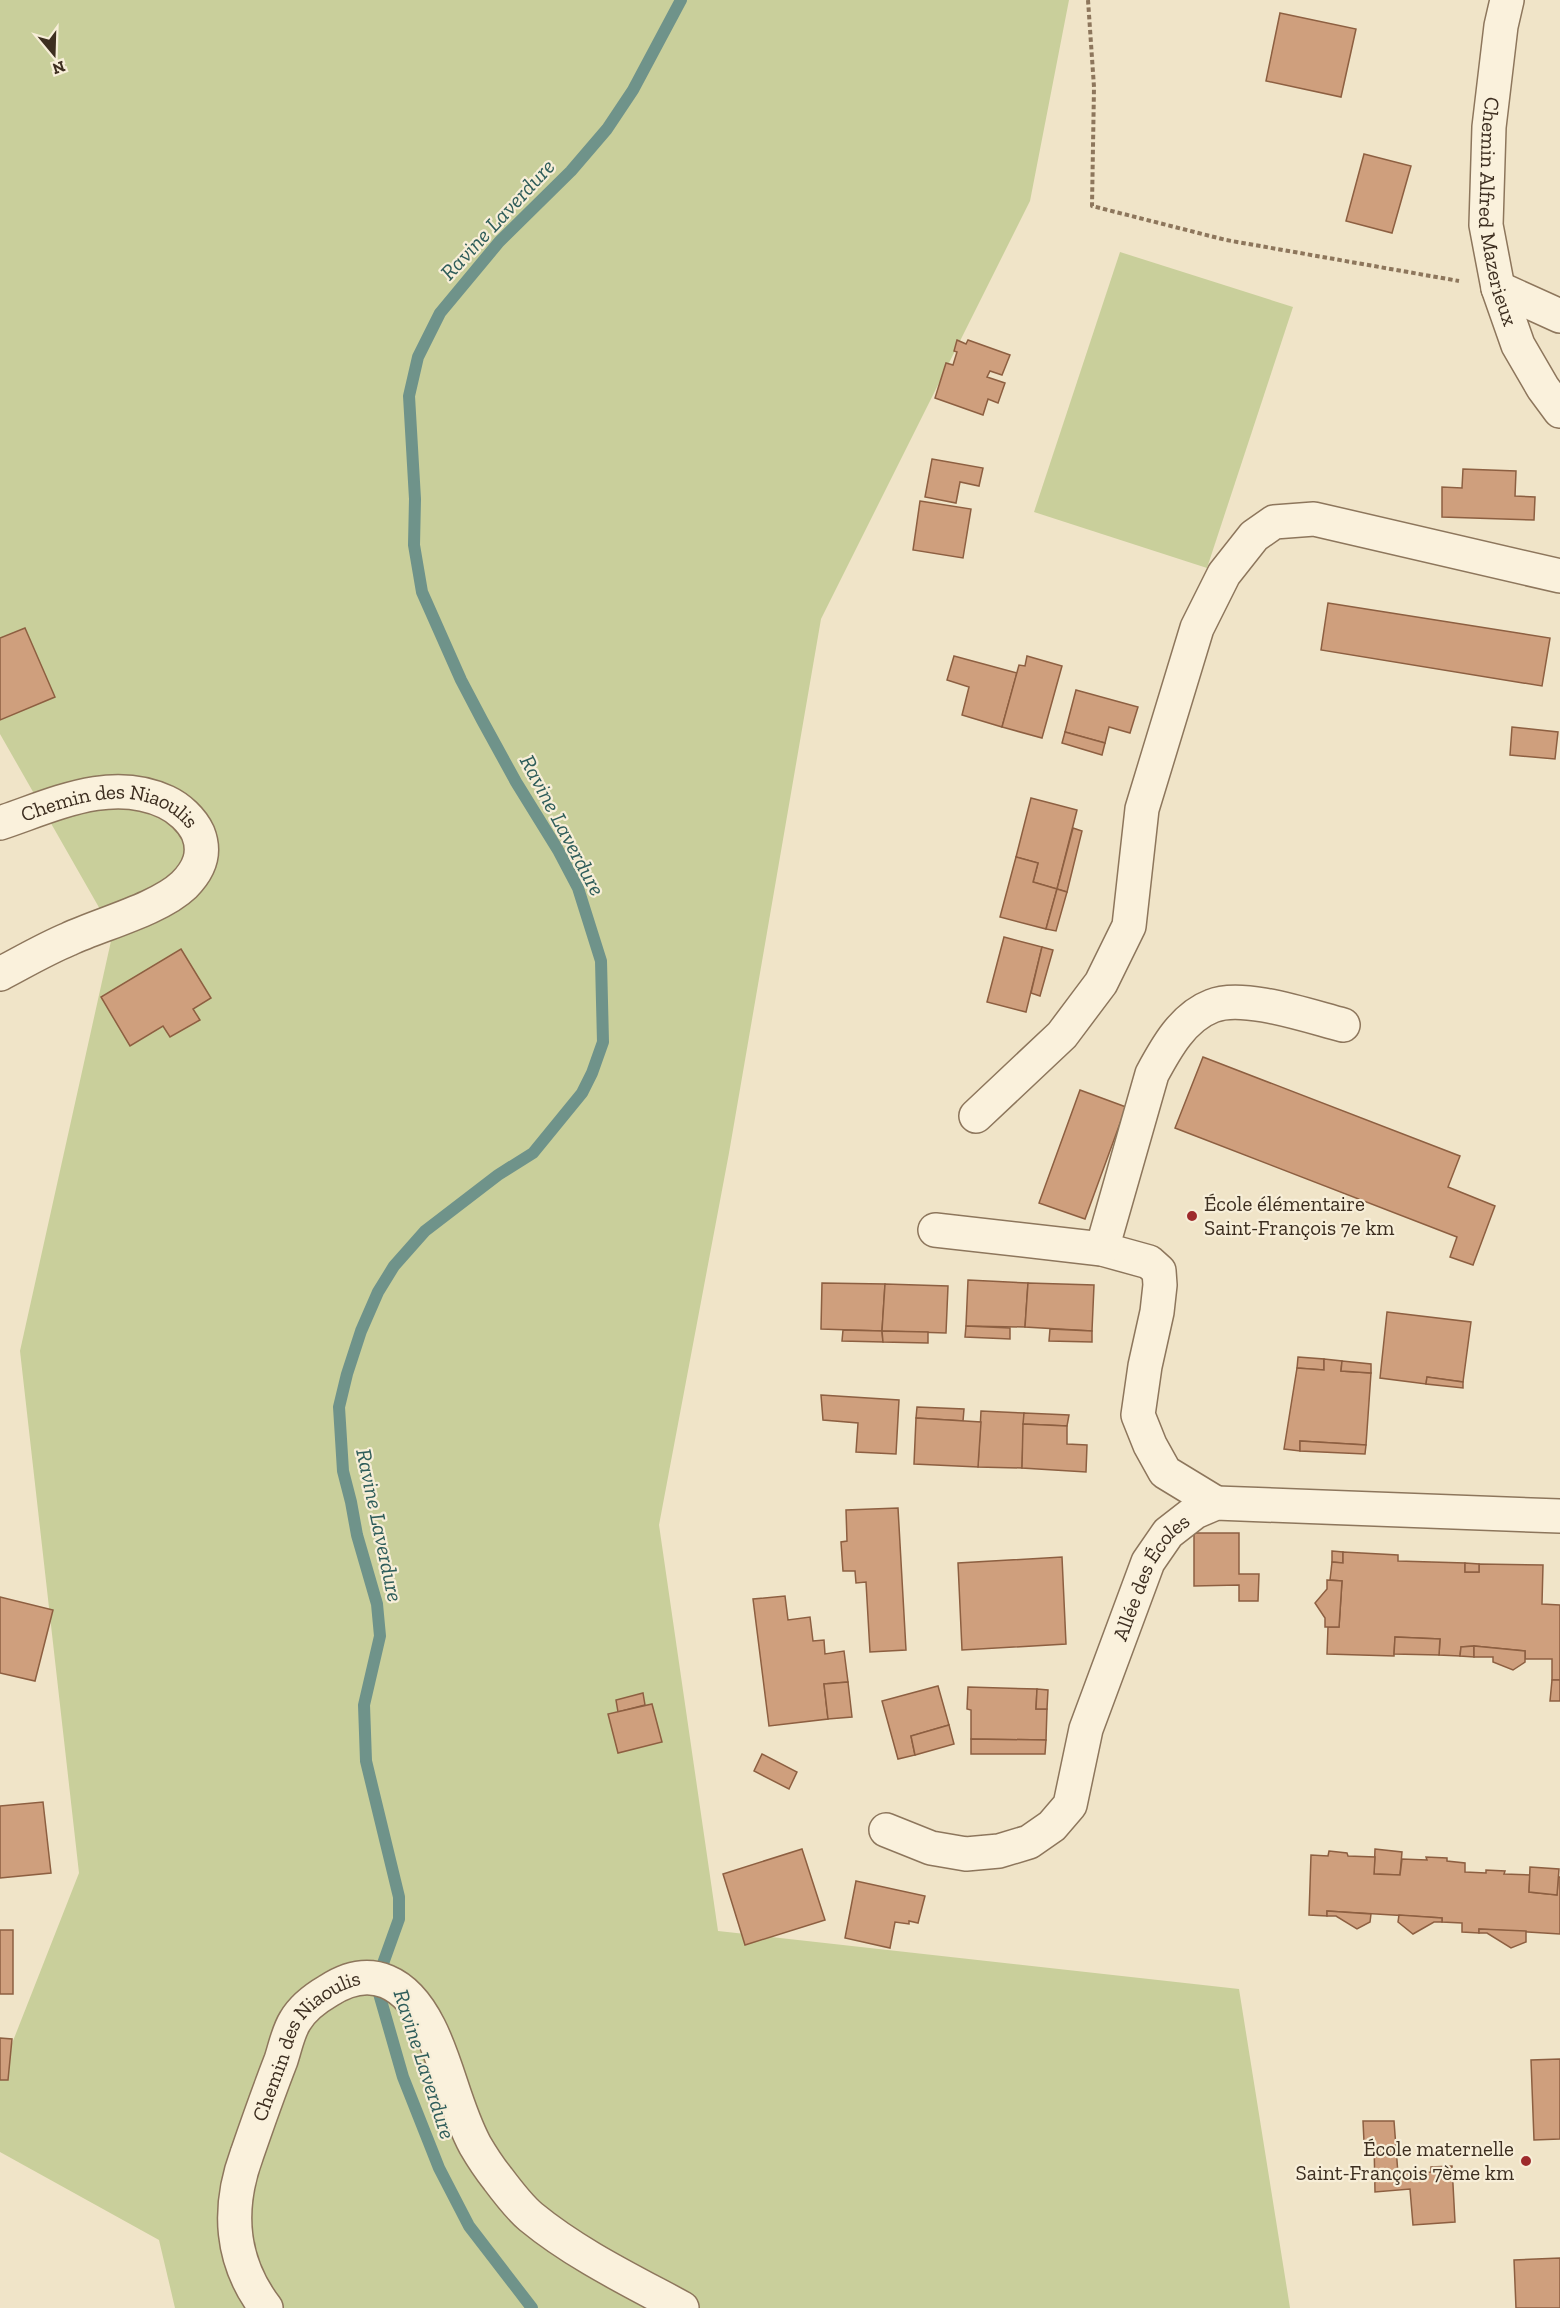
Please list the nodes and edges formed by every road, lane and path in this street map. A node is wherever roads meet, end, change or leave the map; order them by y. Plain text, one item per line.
1 (1088, 0) edge
2 (1508, 0) edge
3 (1498, 288) junction
4 (1560, 316) edge
5 (1560, 411) edge
6 (1560, 576) edge
7 (0, 823) edge
8 (0, 974) edge
9 (1343, 1025) dead end
10 (976, 1116) dead end
11 (935, 1230) dead end
12 (1102, 1249) junction
13 (1216, 1503) junction
14 (1560, 1516) edge
15 (886, 1830) dead end
16 (266, 2308) edge
17 (682, 2308) edge

1 - 3 path
2 - 3 street, Chemin Alfred Mazerieux
3 - 4 street
3 - 5 street, Chemin Alfred Mazerieux
6 - 10 street
7 - 8 street, Chemin des Niaoulis
9 - 12 street
11 - 12 street
12 - 13 street
13 - 14 street, Allée des Écoles
13 - 15 street, Allée des Écoles
16 - 17 street, Chemin des Niaoulis

